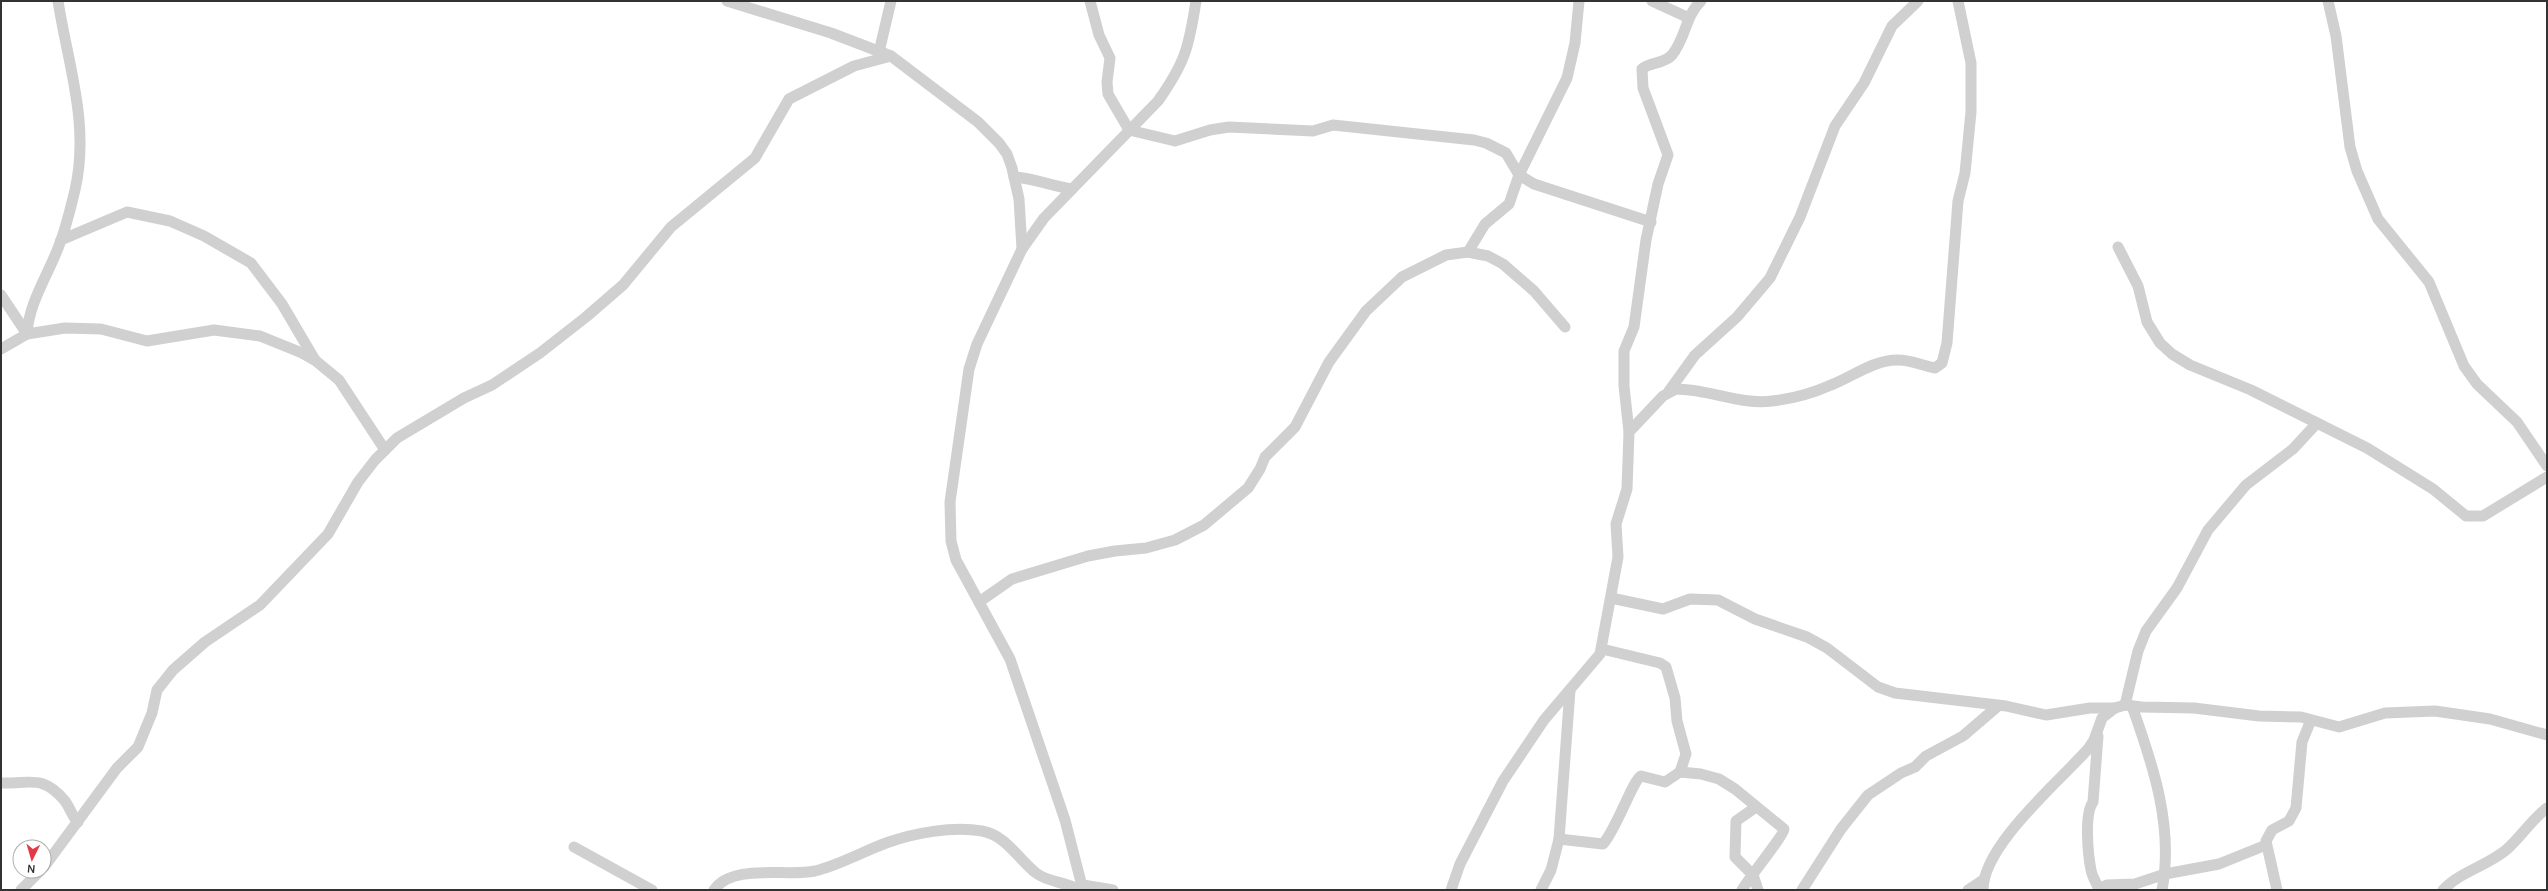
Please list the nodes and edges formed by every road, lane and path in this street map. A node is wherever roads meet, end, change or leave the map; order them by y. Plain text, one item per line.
1 (58, 1) edge
2 (727, 1) edge
3 (891, 1) edge
4 (1090, 1) edge
5 (1196, 1) edge
6 (1579, 1) edge
7 (1652, 1) edge
8 (1701, 1) edge
9 (1918, 1) edge
10 (1958, 1) edge
11 (2328, 1) edge
12 (1689, 18) junction
13 (879, 52) junction
14 (891, 56) junction
15 (1130, 130) junction
16 (1519, 175) junction
17 (1014, 177) junction
18 (1072, 189) junction
19 (1651, 222) junction
20 (61, 240) junction
21 (2118, 247) dead end
22 (1022, 249) junction
23 (1468, 252) junction
24 (1, 295) edge
25 (1565, 327) dead end
26 (27, 334) junction
27 (1, 349) edge
28 (316, 361) junction
29 (1669, 391) junction
30 (2317, 423) junction
31 (1629, 432) junction
32 (386, 450) junction
33 (2547, 466) edge
34 (2547, 477) edge
35 (1612, 598) junction
36 (978, 602) junction
37 (1602, 649) junction
38 (1570, 690) junction
39 (1998, 706) junction
40 (2124, 706) junction
41 (2311, 720) junction
42 (2098, 732) junction
43 (2547, 735) edge
44 (1680, 772) junction
45 (1, 783) edge
46 (1756, 807) junction
47 (2547, 808) edge
48 (78, 822) junction
49 (1560, 839) junction
50 (2266, 845) junction
51 (574, 846) dead end
52 (52, 856) edge
53 (2165, 874) junction
54 (1753, 875) junction
55 (32, 879) edge
56 (636, 885) edge
57 (1983, 885) edge
58 (1081, 888) edge
59 (22, 890) edge
60 (652, 890) edge
61 (714, 890) edge
62 (1113, 890) edge
63 (1451, 890) edge
64 (1541, 890) edge
65 (1742, 890) edge
66 (1758, 890) edge
67 (1802, 890) edge
68 (1968, 890) edge
69 (2099, 890) edge
70 (2162, 890) edge
71 (2277, 890) edge
72 (2443, 890) edge

1 - 20 street
2 - 13 street
3 - 13 street
4 - 15 street
5 - 15 street
6 - 16 street
7 - 12 street
8 - 12 street
9 - 29 street
10 - 29 street
11 - 33 street
12 - 19 street
13 - 14 street
14 - 17 street
14 - 32 street
15 - 16 street
15 - 18 street
16 - 19 street
16 - 23 street
17 - 18 street
17 - 22 street
18 - 22 street
19 - 31 street
20 - 26 street
20 - 28 street
21 - 30 street
22 - 36 street
23 - 25 street
23 - 36 street
24 - 26 street
26 - 27 street
26 - 28 street
28 - 32 street
29 - 31 street
30 - 34 street
30 - 40 street
31 - 35 street
32 - 48 street
35 - 37 street
35 - 39 street
36 - 58 street
37 - 38 street
37 - 44 street
38 - 49 street
38 - 63 street
39 - 40 street
39 - 67 street
40 - 41 street
40 - 42 street
40 - 53 street
41 - 43 street
41 - 50 street
42 - 57 street
42 - 69 street
44 - 46 street
44 - 49 street
45 - 48 street
46 - 54 street
46 - 54 street
47 - 72 street
48 - 52 street
49 - 64 street
50 - 53 street
50 - 71 street
51 - 56 street
53 - 69 street
53 - 70 street
54 - 65 street
54 - 66 street
55 - 59 street
56 - 60 street
57 - 68 street
58 - 61 street
58 - 62 street

